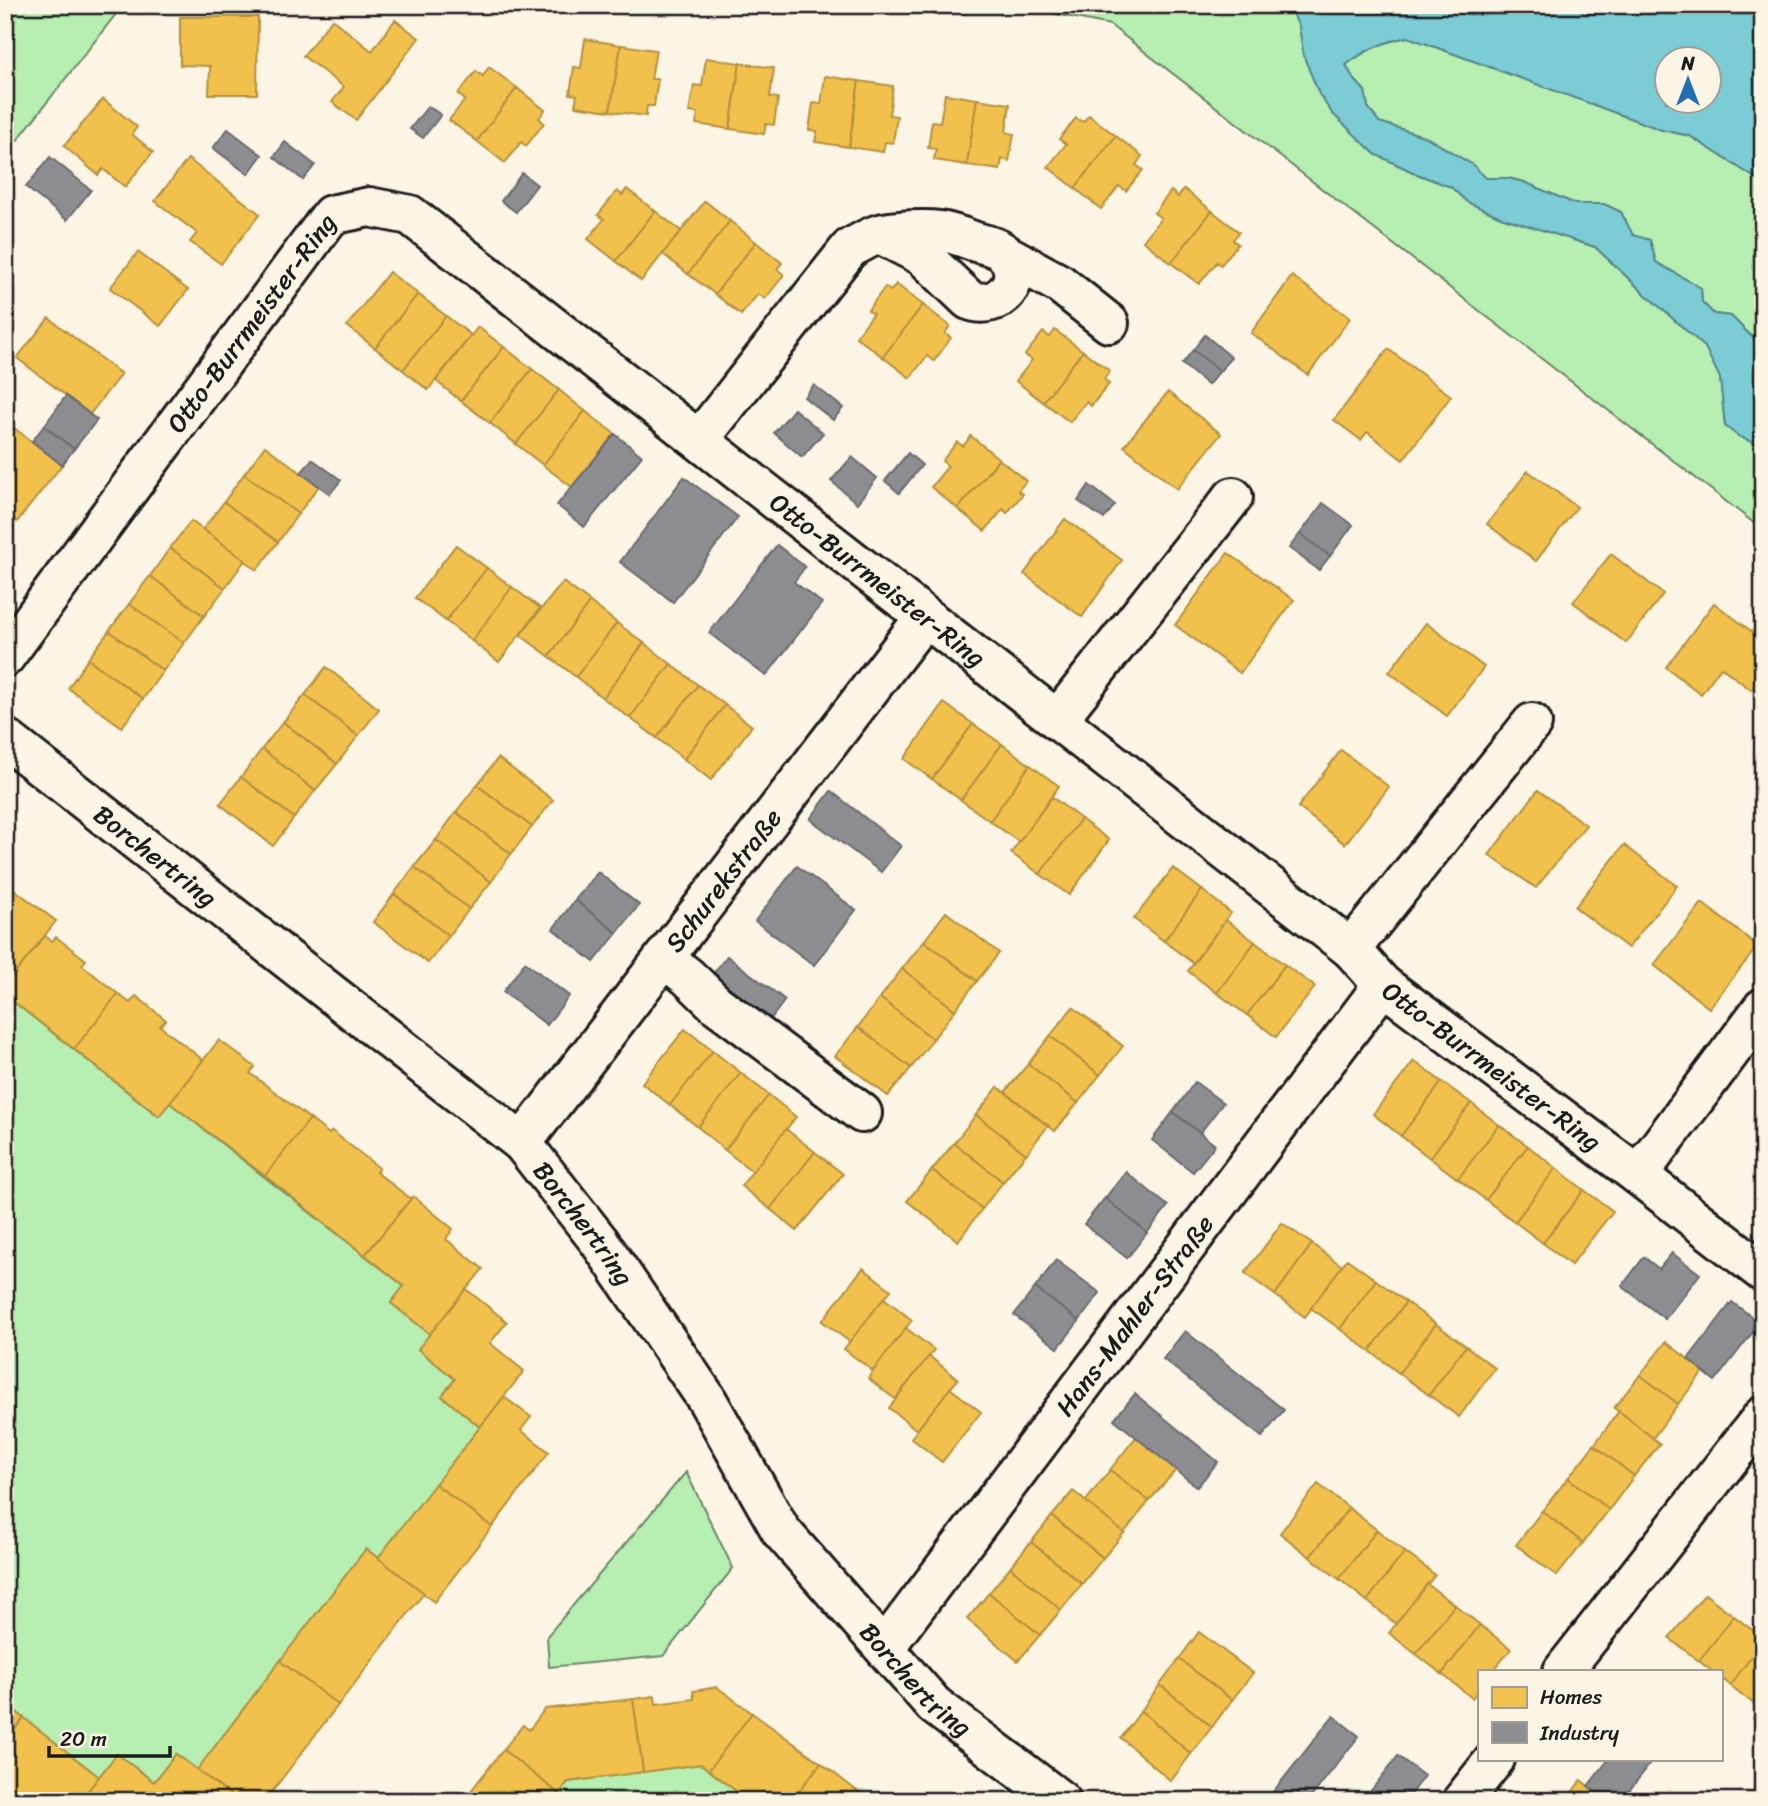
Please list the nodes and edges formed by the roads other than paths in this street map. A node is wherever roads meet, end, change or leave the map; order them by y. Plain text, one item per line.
1 (880, 233) junction
2 (1005, 254) junction
3 (1109, 323) dead end
4 (699, 440) junction
5 (1233, 497) dead end
6 (925, 617) junction
7 (5, 657) edge
8 (1057, 720) junction
9 (1532, 723) dead end
10 (5, 738) edge
11 (1351, 949) junction
12 (664, 958) junction
13 (1383, 985) junction
14 (1763, 1008) edge
15 (862, 1113) dead end
16 (522, 1143) junction
17 (1638, 1175) junction
18 (1763, 1272) edge
19 (1763, 1416) edge
20 (885, 1647) junction
21 (1564, 1670) edge
22 (1494, 1760) edge
23 (1061, 1801) edge
24 (1462, 1801) edge

1 - 2 street
1 - 2 street
1 - 4 street
2 - 3 street
4 - 6 street, Otto-Burrmeister-Ring
4 - 7 street, Otto-Burrmeister-Ring
5 - 8 street
6 - 8 street, Otto-Burrmeister-Ring
6 - 12 street, Schurekstraße
8 - 11 street, Otto-Burrmeister-Ring
9 - 11 street
10 - 16 street, Borchertring
11 - 13 street, Otto-Burrmeister-Ring
12 - 15 street
12 - 16 street, Schurekstraße
13 - 17 street, Otto-Burrmeister-Ring
13 - 20 street, Hans-Mahler-Straße
14 - 17 street
16 - 20 street, Borchertring
17 - 18 street, Otto-Burrmeister-Ring
19 - 21 street
20 - 23 street, Borchertring
22 - 24 street

